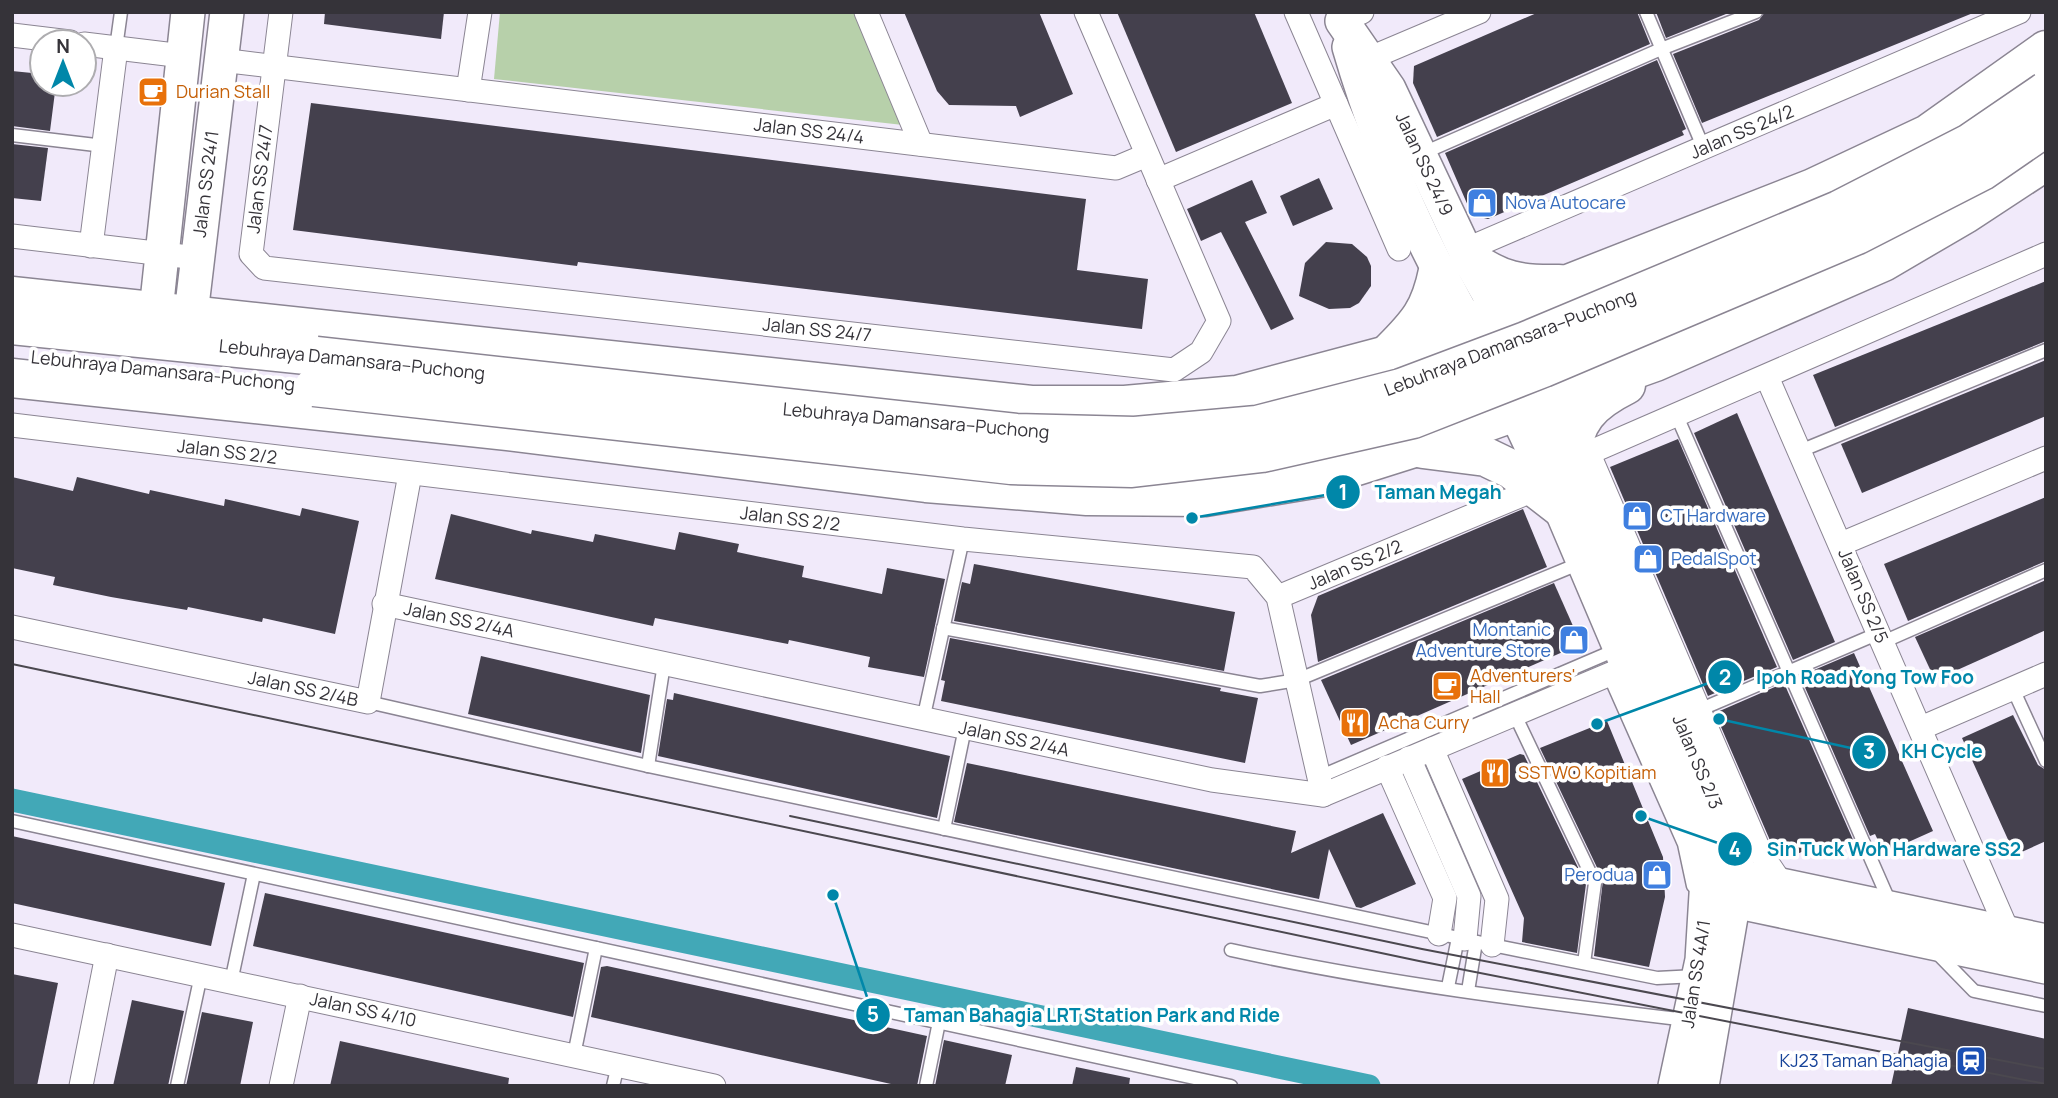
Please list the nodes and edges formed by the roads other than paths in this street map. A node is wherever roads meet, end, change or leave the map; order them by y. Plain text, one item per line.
1 (121, 12) edge
2 (188, 12) edge
3 (227, 12) edge
4 (281, 12) edge
5 (480, 12) edge
6 (866, 12) edge
7 (1086, 12) edge
8 (1296, 12) edge
9 (1479, 12) edge
10 (1646, 12) edge
11 (1756, 12) edge
12 (2019, 12) edge
13 (1347, 15) edge
14 (98, 46) edge
15 (117, 48) junction
16 (1661, 49) junction
17 (2046, 50) edge
18 (183, 55) junction
19 (1368, 59) junction
20 (221, 60) junction
21 (274, 66) junction
22 (468, 90) junction
23 (2046, 91) edge
24 (1336, 104) junction
25 (2046, 127) edge
26 (12, 135) edge
27 (921, 144) junction
28 (104, 146) junction
29 (1704, 149) junction
30 (1421, 154) junction
31 (1147, 155) junction
32 (2046, 161) edge
33 (1158, 180) junction
34 (12, 236) edge
35 (91, 246) junction
36 (1399, 249) dead end
37 (162, 253) junction
38 (2046, 254) edge
39 (197, 258) junction
40 (1457, 260) junction
41 (1574, 284) junction
42 (12, 296) edge
43 (173, 312) junction
44 (1484, 317) junction
45 (12, 325) edge
46 (2046, 350) edge
47 (1387, 355) junction
48 (12, 356) edge
49 (1654, 362) junction
50 (315, 371) junction
51 (1767, 377) junction
52 (12, 378) edge
53 (1530, 405) junction
54 (1676, 414) junction
55 (12, 425) edge
56 (1414, 448) junction
57 (1800, 451) junction
58 (1579, 456) junction
59 (2046, 458) edge
60 (410, 474) junction
61 (1548, 498) junction
62 (963, 539) junction
63 (1841, 544) junction
64 (1584, 562) junction
65 (2046, 570) edge
66 (1278, 597) junction
67 (384, 604) junction
68 (12, 627) edge
69 (943, 628) junction
70 (1881, 637) junction
71 (664, 664) junction
72 (1618, 664) junction
73 (1787, 671) junction
74 (2046, 674) edge
75 (1297, 680) junction
76 (2013, 689) junction
77 (368, 702) junction
78 (1699, 709) junction
79 (1515, 715) junction
80 (923, 720) junction
81 (965, 728) junction
82 (1921, 728) junction
83 (1432, 749) junction
84 (1409, 758) junction
85 (2046, 761) edge
86 (648, 766) junction
87 (1387, 767) junction
88 (1321, 786) junction
89 (12, 821) edge
90 (944, 828) junction
91 (254, 874) junction
92 (1726, 882) junction
93 (1783, 886) junction
94 (1893, 910) junction
95 (2008, 932) junction
96 (12, 935) edge
97 (1697, 937) junction
98 (1466, 940) junction
99 (2046, 941) edge
100 (1927, 943) junction
101 (596, 948) junction
102 (1231, 950) dead end
103 (107, 955) junction
104 (1584, 963) junction
105 (2046, 967) edge
106 (1689, 973) junction
107 (201, 975) junction
108 (231, 982) junction
109 (1448, 987) junction
110 (1468, 990) junction
111 (300, 996) junction
112 (2046, 1006) edge
113 (1690, 1020) junction
114 (939, 1022) junction
115 (573, 1055) junction
116 (616, 1075) edge
117 (81, 1086) edge
118 (177, 1086) edge
119 (281, 1086) edge
120 (714, 1086) edge
121 (926, 1086) edge
122 (1231, 1086) edge
123 (1675, 1086) edge
124 (1702, 1086) edge

1 - 15 lane
2 - 18 main road, Jalan SS 24/1
3 - 20 main road, Jalan SS 24/1
4 - 21 street
5 - 22 street
6 - 27 street
7 - 31 street, Jalan SS 24/7
8 - 24 street
9 - 19 street
10 - 16 lane
11 - 16 lane
12 - 29 street, Jalan SS 24/2
13 - 19 main road, Jalan SS 24/9
13 - 40 main road, Jalan SS 24/9
14 - 15 street
15 - 18 street
15 - 28 street
16 - 29 lane
16 - 30 lane
17 - 41 highway
18 - 37 main road, Jalan SS 24/1
19 - 30 main road, Jalan SS 24/9
20 - 21 street, Jalan SS 24/4
20 - 39 main road, Jalan SS 24/1
21 - 22 street, Jalan SS 24/4
21 - 33 street, Jalan SS 24/7
22 - 27 street, Jalan SS 24/4
23 - 50 highway, Lebuhraya Damansara–Puchong, bridge
24 - 33 street
24 - 36 street
25 - 50 highway, Lebuhraya Damansara–Puchong, bridge
26 - 28 lane
27 - 31 street, Jalan SS 24/4
28 - 35 street
29 - 40 street, Jalan SS 24/2
30 - 40 main road, Jalan SS 24/9
31 - 33 street, Jalan SS 24/7
32 - 49 highway
34 - 35 street
35 - 37 street
37 - 39 street
37 - 43 main road, Jalan SS 24/1
38 - 51 street
39 - 43 main road, Jalan SS 24/1
40 - 41 highway
40 - 44 main road, Jalan SS 24/9
40 - 47 highway
41 - 44 highway
41 - 49 highway
42 - 43 highway
43 - 47 highway
44 - 47 highway
44 - 53 main road, Jalan SS 24/9
45 - 50 highway, Lebuhraya Damansara–Puchong
46 - 57 lane
47 - 56 highway
48 - 50 highway, Lebuhraya Damansara-Puchong
49 - 53 highway
49 - 58 highway
51 - 54 street
51 - 57 street, Jalan SS 2/5
52 - 56 highway
53 - 56 highway
53 - 58 main road, Jalan SS 2/3
53 - 61 main road, Jalan SS 2/3
54 - 58 street
54 - 73 lane
55 - 60 street, Jalan SS 2/2
56 - 61 highway
57 - 63 street, Jalan SS 2/5
58 - 78 street
58 - 92 main road, Jalan SS 2/3
59 - 63 street
60 - 62 street, Jalan SS 2/2
60 - 67 street, Jalan SS 2/4B
61 - 64 main road, Jalan SS 2/3
61 - 66 street, Jalan SS 2/2
62 - 66 street, Jalan SS 2/2
62 - 69 lane
63 - 70 street, Jalan SS 2/5
64 - 72 main road, Jalan SS 2/3
64 - 75 lane
65 - 70 lane
66 - 75 street
67 - 71 street, Jalan SS 2/4A
67 - 77 street, Jalan SS 2/4B
68 - 77 street, Jalan SS 2/4B
69 - 75 lane
69 - 80 lane
70 - 73 lane
70 - 82 street, Jalan SS 2/5
71 - 80 street, Jalan SS 2/4A
71 - 86 lane
72 - 79 street, Jalan SS 2/4A
72 - 88 lane
72 - 92 main road, Jalan SS 2/3
72 - 97 lane
73 - 78 lane
73 - 94 lane
74 - 76 street
75 - 88 street
76 - 82 street
76 - 85 lane
77 - 86 lane
78 - 93 street
79 - 83 street, Jalan SS 2/4A
79 - 104 lane
80 - 81 street, Jalan SS 2/4A
81 - 88 street, Jalan SS 2/4A
81 - 90 lane
82 - 95 street, Jalan SS 2/5
83 - 84 street, Jalan SS 2/4A
83 - 98 street
84 - 87 street, Jalan SS 2/4A
84 - 98 street
86 - 90 lane
87 - 88 street, Jalan SS 2/4A
87 - 98 street
89 - 91 lane
90 - 98 lane
91 - 101 lane
91 - 108 lane
92 - 93 main road
92 - 97 main road, Jalan SS 4A/1
92 - 100 main road
92 - 124 main road, Jalan SS 4A/1
93 - 94 main road
94 - 95 main road
95 - 99 main road
96 - 103 street, Jalan SS 4/10
97 - 106 main road, Jalan SS 4A/1
98 - 104 lane
98 - 109 lane
98 - 110 lane
100 - 105 main road
100 - 112 lane
101 - 114 lane
101 - 115 lane
102 - 109 lane
103 - 107 street, Jalan SS 4/10
103 - 117 street
104 - 106 lane
106 - 113 main road, Jalan SS 4A/1
107 - 108 street, Jalan SS 4/10
107 - 118 lane
108 - 111 street, Jalan SS 4/10
109 - 110 lane
110 - 113 lane
111 - 115 street, Jalan SS 4/10
111 - 119 street
113 - 123 main road, Jalan SS 4A/1
114 - 121 lane
114 - 122 lane
115 - 116 street, Jalan SS 4/10
116 - 120 street, Jalan SS 4/10

